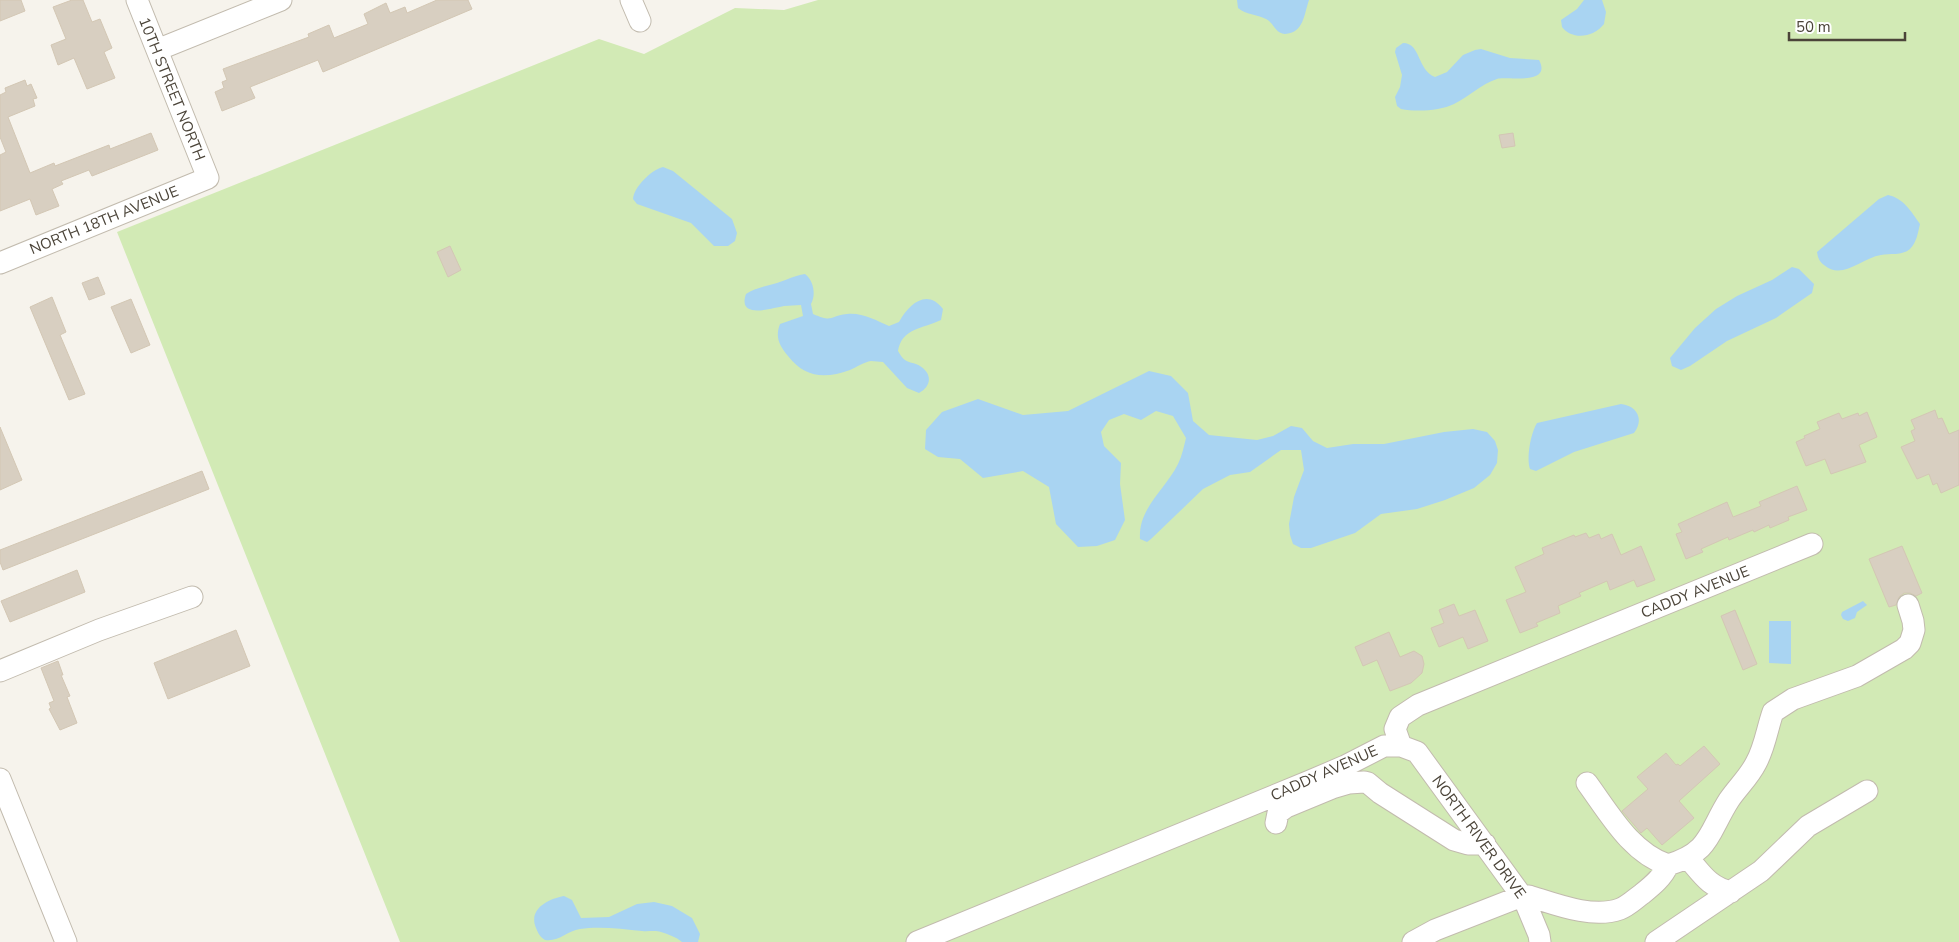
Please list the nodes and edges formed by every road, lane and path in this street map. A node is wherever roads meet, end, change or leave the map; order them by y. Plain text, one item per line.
1 (137, 0) edge
2 (281, 0) edge
3 (631, 0) edge
4 (640, 21) dead end
5 (157, 50) junction
6 (208, 178) joint
7 (0, 263) edge
8 (1812, 544) dead end
9 (192, 597) dead end
10 (1908, 605) dead end
11 (0, 671) edge
12 (1401, 746) junction
13 (0, 779) edge
14 (1587, 783) dead end
15 (1867, 791) dead end
16 (1276, 823) dead end
17 (1485, 844) junction
18 (1688, 858) junction
19 (1668, 866) junction
20 (1730, 892) junction
21 (1522, 896) junction
22 (66, 942) edge
23 (917, 942) edge
24 (1413, 942) edge
25 (1540, 942) edge
26 (1656, 942) edge

1 - 5 street, 10TH STREET NORTH
2 - 5 street
3 - 4 street
5 - 6 street, 10TH STREET NORTH
6 - 7 street, NORTH 18TH AVENUE
8 - 12 street, CADDY AVENUE
9 - 11 street
10 - 18 street
12 - 17 street, NORTH RIVER DRIVE
12 - 23 street, CADDY AVENUE
13 - 22 street
14 - 19 street
15 - 20 street
16 - 17 street
17 - 21 street, NORTH RIVER DRIVE
18 - 19 street
18 - 20 street
19 - 21 street
20 - 26 street
21 - 24 street
21 - 25 street, NORTH RIVER DRIVE

